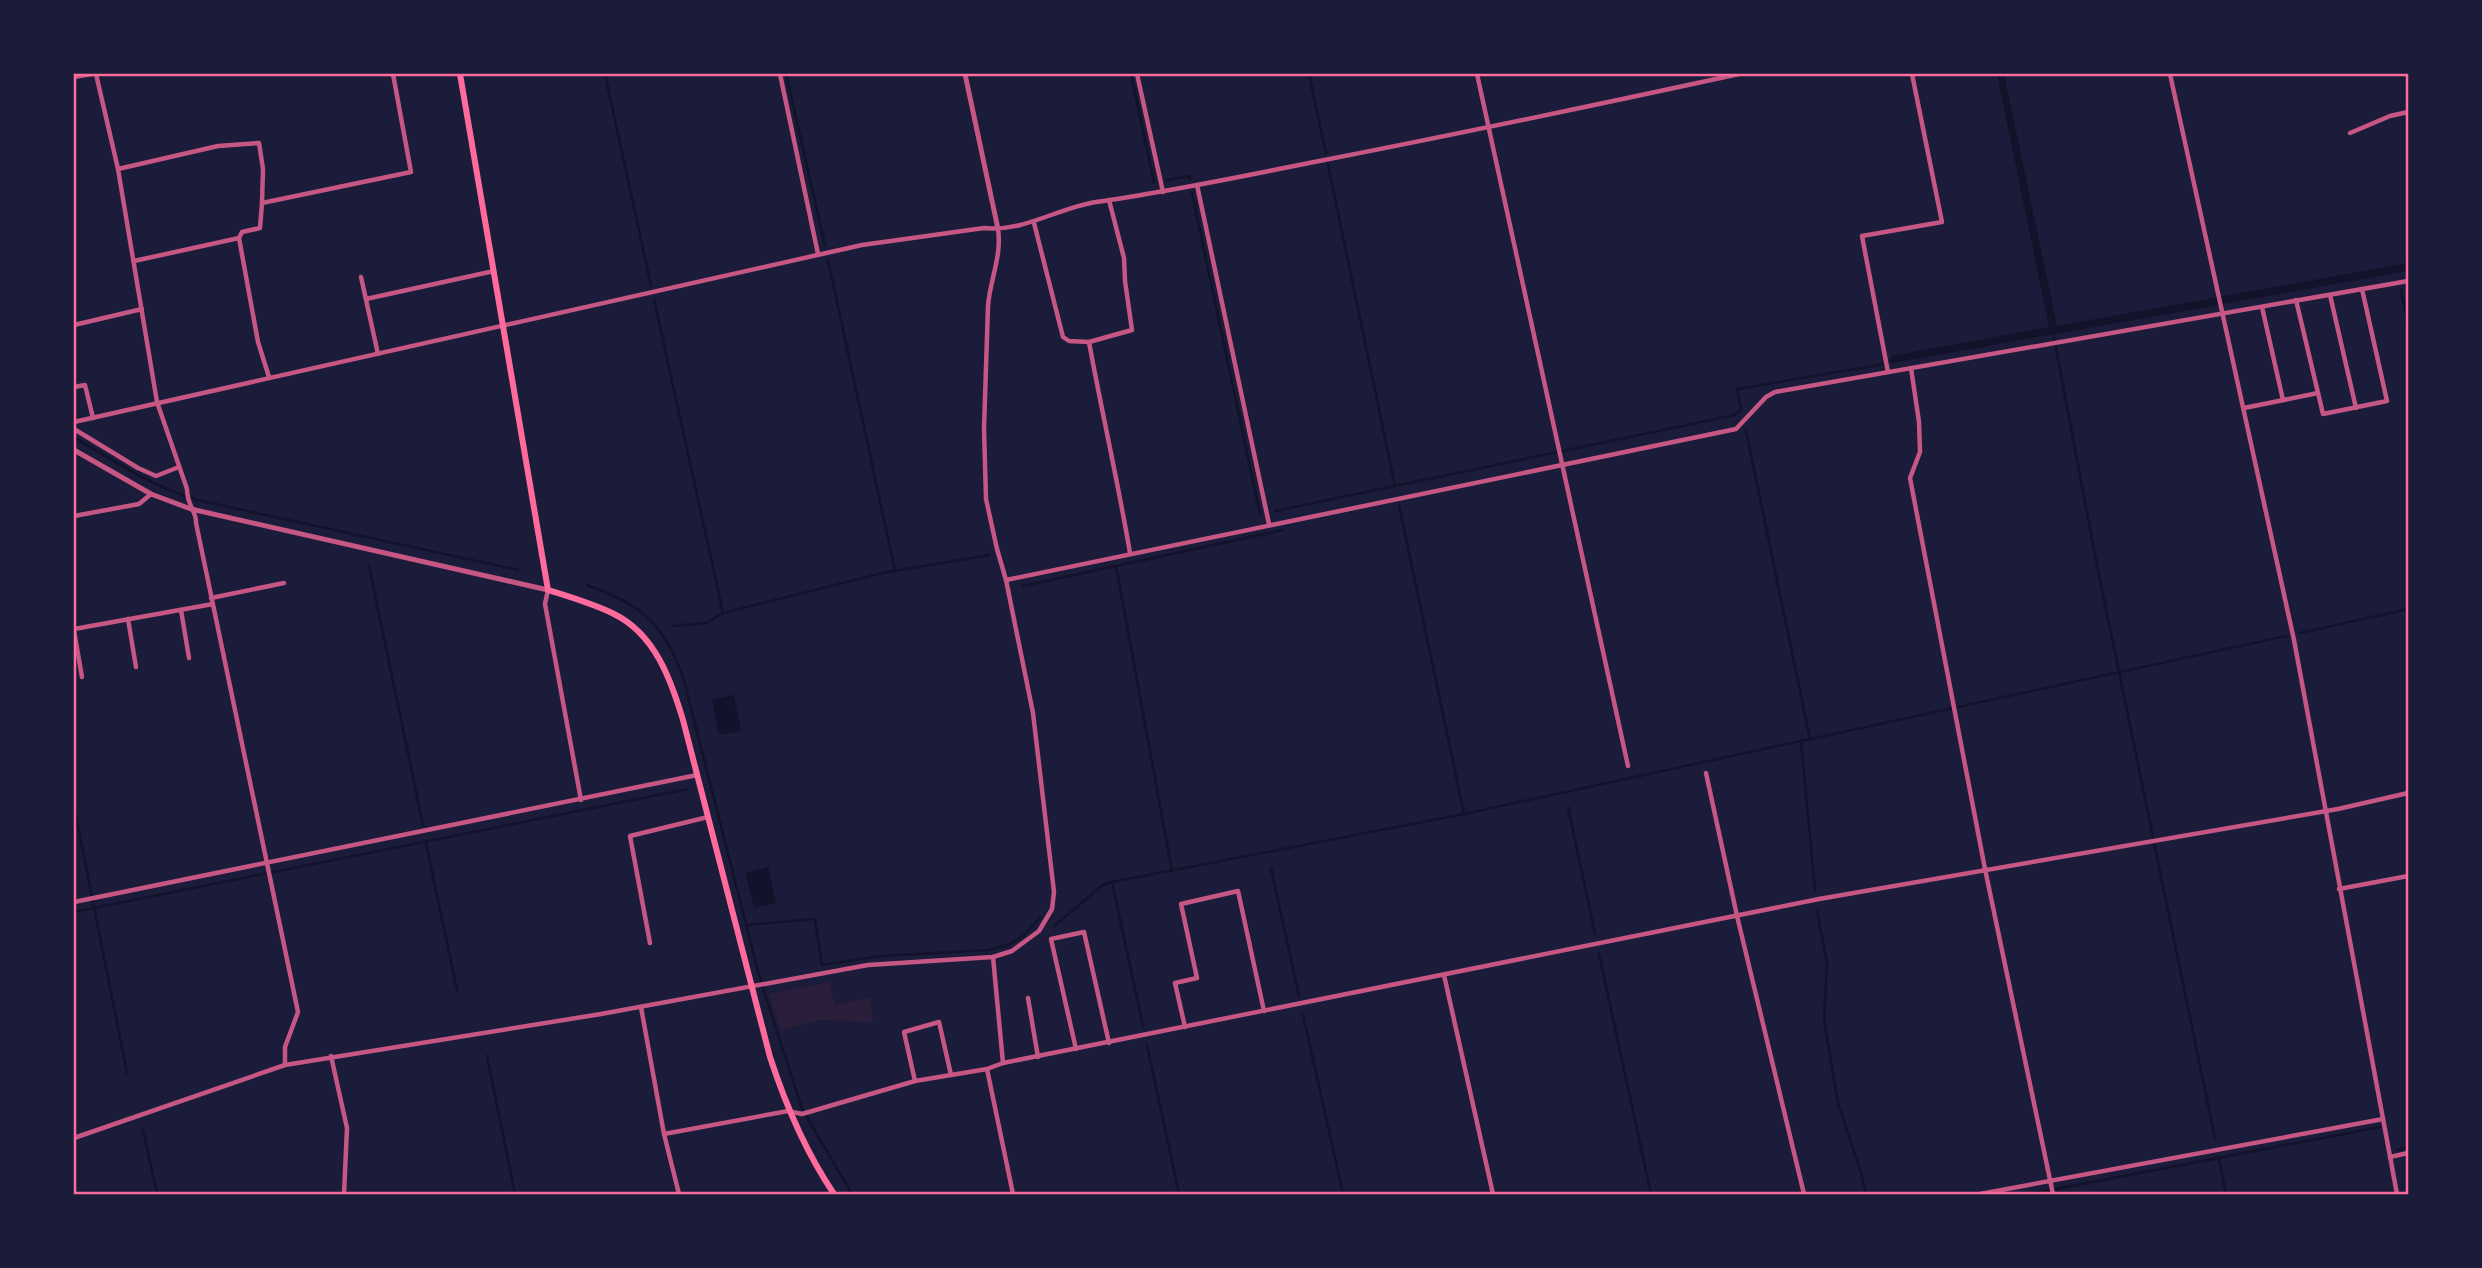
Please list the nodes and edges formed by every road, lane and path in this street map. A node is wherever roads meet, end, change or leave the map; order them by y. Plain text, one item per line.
1 (94, 74) edge
2 (393, 74) edge
3 (460, 74) edge
4 (780, 74) edge
5 (965, 74) edge
6 (1138, 74) edge
7 (1477, 74) edge
8 (1739, 74) edge
9 (1912, 74) edge
10 (2170, 74) edge
11 (74, 77) edge
12 (2409, 112) edge
13 (1489, 128) junction
14 (2350, 133) dead end
15 (118, 169) junction
16 (1197, 185) junction
17 (1163, 192) junction
18 (1109, 200) junction
19 (262, 203) junction
20 (1034, 223) junction
21 (999, 229) junction
22 (239, 238) junction
23 (818, 254) junction
24 (134, 261) junction
25 (494, 271) junction
26 (361, 277) dead end
27 (2409, 281) edge
28 (2362, 289) junction
29 (2330, 295) junction
30 (366, 299) junction
31 (2296, 300) junction
32 (2262, 307) junction
33 (142, 309) junction
34 (2222, 314) junction
35 (74, 325) edge
36 (503, 325) junction
37 (1089, 342) junction
38 (378, 354) junction
39 (1911, 368) junction
40 (1888, 372) junction
41 (270, 377) junction
42 (74, 387) edge
43 (2318, 393) junction
44 (2283, 400) junction
45 (157, 402) junction
46 (2244, 408) junction
47 (2356, 408) junction
48 (93, 418) junction
49 (74, 422) edge
50 (74, 429) edge
51 (74, 450) edge
52 (1562, 463) junction
53 (179, 467) junction
54 (151, 494) junction
55 (191, 509) junction
56 (74, 516) edge
57 (1269, 524) junction
58 (1130, 553) junction
59 (1006, 580) junction
60 (284, 583) dead end
61 (548, 590) junction
62 (212, 601) junction
63 (181, 610) junction
64 (128, 619) junction
65 (74, 630) edge
66 (190, 658) dead end
67 (136, 667) dead end
68 (82, 677) dead end
69 (1628, 766) dead end
70 (1706, 773) dead end
71 (698, 775) junction
72 (2409, 793) edge
73 (581, 800) junction
74 (2326, 809) junction
75 (708, 817) junction
76 (265, 864) junction
77 (1985, 869) junction
78 (2409, 876) edge
79 (2339, 889) junction
80 (74, 902) edge
81 (1737, 916) junction
82 (650, 943) dead end
83 (993, 957) junction
84 (1444, 975) junction
85 (750, 988) junction
86 (1028, 998) dead end
87 (641, 1007) junction
88 (1264, 1012) junction
89 (1185, 1027) junction
90 (1109, 1043) junction
91 (1076, 1049) junction
92 (331, 1056) junction
93 (1038, 1057) junction
94 (1003, 1063) junction
95 (285, 1065) junction
96 (987, 1069) junction
97 (951, 1075) junction
98 (915, 1081) junction
99 (788, 1111) junction
100 (2383, 1119) junction
101 (664, 1134) junction
102 (74, 1138) edge
103 (2409, 1153) edge
104 (2390, 1157) junction
105 (2050, 1180) junction
106 (344, 1195) edge
107 (679, 1195) edge
108 (834, 1195) edge
109 (1013, 1195) edge
110 (1493, 1195) edge
111 (1804, 1195) edge
112 (1980, 1195) edge
113 (2053, 1195) edge
114 (2397, 1195) edge

1 - 11 street
1 - 15 street
2 - 19 street
3 - 25 main road
4 - 23 street
5 - 21 street
6 - 17 street
7 - 13 street
8 - 13 street
9 - 40 street
10 - 34 street
12 - 14 street
13 - 16 street
13 - 52 street
15 - 19 street
15 - 24 street
16 - 17 street
16 - 57 street
17 - 18 street
18 - 20 street
18 - 37 street
19 - 22 street
20 - 21 street
20 - 37 street
21 - 23 street
21 - 59 street
22 - 24 street
22 - 41 street
23 - 36 street
24 - 33 street
25 - 30 street
25 - 36 main road
26 - 30 street
27 - 28 street
28 - 29 street
28 - 47 street
29 - 31 street
29 - 47 street
30 - 38 street
31 - 32 street
31 - 43 street
32 - 34 street
32 - 44 street
33 - 35 street
33 - 45 street
34 - 39 street
34 - 46 street
36 - 38 street
36 - 61 main road
37 - 58 street
38 - 41 street
39 - 40 street
39 - 77 street
40 - 52 street
41 - 45 street
42 - 48 street
43 - 44 street
43 - 47 street
44 - 46 street
45 - 48 street
45 - 53 street
46 - 74 street
48 - 49 street
50 - 53 street
51 - 54 street
52 - 57 street
52 - 69 street
53 - 55 street
54 - 55 street
54 - 56 street
55 - 61 street
55 - 62 street
57 - 58 street
58 - 59 street
59 - 83 street
60 - 62 street
61 - 71 main road
61 - 73 street
62 - 63 street
62 - 76 street
63 - 64 street
63 - 66 street
64 - 65 street
64 - 67 street
65 - 68 street
70 - 81 street
71 - 73 street
71 - 75 main road
72 - 74 street
73 - 76 street
74 - 77 street
74 - 79 street
75 - 82 street
75 - 85 main road
76 - 80 street
76 - 95 street
77 - 81 street
77 - 105 street
78 - 79 street
79 - 100 street
81 - 84 street
81 - 111 street
83 - 85 street
83 - 94 street
84 - 88 street
84 - 110 street
85 - 87 street
85 - 99 main road
86 - 93 street
87 - 92 street
87 - 101 street
88 - 89 street
88 - 89 street
89 - 90 street
90 - 91 street
90 - 91 street
91 - 93 street
92 - 95 street
92 - 106 street
93 - 94 street
94 - 96 street
95 - 102 street
96 - 97 street
96 - 109 street
97 - 98 street
97 - 98 street
98 - 99 street
99 - 101 street
99 - 108 main road
100 - 104 street
100 - 105 street
101 - 107 street
103 - 104 street
104 - 114 street
105 - 112 street
105 - 113 street

